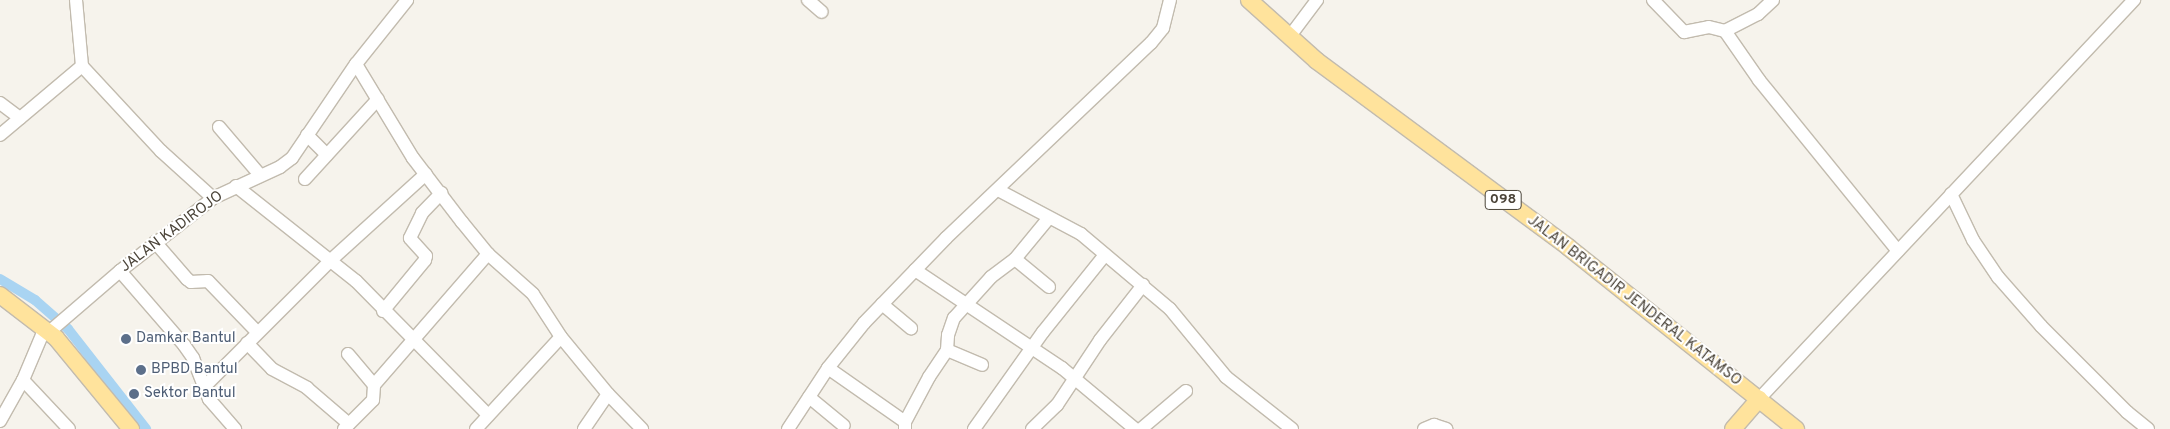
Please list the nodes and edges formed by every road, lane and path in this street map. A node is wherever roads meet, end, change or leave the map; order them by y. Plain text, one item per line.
1 (407, 0) edge
2 (808, 0) edge
3 (1170, 0) edge
4 (1249, 0) edge
5 (1317, 0) edge
6 (1653, 0) edge
7 (1773, 0) edge
8 (2134, 0) edge
9 (73, 2) edge
10 (822, 12) dead end
11 (1725, 31) junction
12 (1290, 36) junction
13 (356, 64) junction
14 (82, 66) junction
15 (378, 99) junction
16 (0, 103) edge
17 (20, 118) junction
18 (219, 126) dead end
19 (0, 135) edge
20 (307, 135) junction
21 (327, 155) junction
22 (426, 174) junction
23 (260, 175) junction
24 (305, 179) dead end
25 (236, 186) junction
26 (998, 190) junction
27 (441, 194) junction
28 (1951, 194) junction
29 (214, 198) junction
30 (1048, 219) junction
31 (155, 242) junction
32 (1898, 251) junction
33 (488, 254) junction
34 (1105, 255) junction
35 (1015, 259) junction
36 (331, 260) junction
37 (915, 270) junction
38 (120, 271) junction
39 (1143, 285) junction
40 (1049, 287) dead end
41 (0, 296) edge
42 (882, 304) junction
43 (965, 305) junction
44 (383, 311) junction
45 (52, 328) junction
46 (911, 328) dead end
47 (256, 332) junction
48 (561, 337) junction
49 (414, 342) junction
50 (247, 343) junction
51 (1031, 349) junction
52 (947, 350) junction
53 (348, 354) dead end
54 (982, 364) dead end
55 (828, 368) junction
56 (1075, 379) junction
57 (23, 380) junction
58 (374, 385) junction
59 (204, 387) junction
60 (1186, 391) dead end
61 (608, 394) junction
62 (809, 397) junction
63 (1759, 399) junction
64 (488, 415) junction
65 (0, 421) edge
66 (905, 425) edge
67 (351, 426) edge
68 (844, 426) dead end
69 (1126, 426) edge
70 (791, 428) edge
71 (69, 429) edge
72 (131, 429) edge
73 (235, 429) edge
74 (476, 429) edge
75 (584, 429) edge
76 (642, 429) edge
77 (974, 429) edge
78 (1032, 429) edge
79 (1141, 429) edge
80 (1292, 429) edge
81 (1424, 429) edge
82 (1446, 429) edge
83 (1733, 429) edge
84 (1796, 429) edge
85 (2148, 429) edge

1 - 13 street, JALAN KADIROJO
2 - 10 street
3 - 26 street
4 - 12 main road, JALAN BRIGADIR JENDERAL KATAMSO / 098
5 - 12 street
6 - 11 street
7 - 11 street
8 - 28 street
9 - 14 street
11 - 32 street
12 - 63 main road, JALAN BRIGADIR JENDERAL KATAMSO / 098
13 - 15 street
13 - 20 street, JALAN KADIROJO
14 - 17 street
14 - 29 street
15 - 21 street
15 - 22 street
16 - 17 street
17 - 19 street
18 - 23 street
20 - 21 street
20 - 23 street, JALAN KADIROJO
21 - 24 street
22 - 27 street
22 - 36 street
23 - 25 street, JALAN KADIROJO
25 - 29 street, JALAN KADIROJO
25 - 36 street
26 - 30 street
26 - 37 street
27 - 33 street
27 - 44 street
28 - 32 street
28 - 85 street
29 - 31 street, JALAN KADIROJO
30 - 34 street
30 - 35 street
31 - 38 street, JALAN KADIROJO
31 - 47 street
32 - 63 street
33 - 48 street
33 - 49 street
34 - 39 street
34 - 51 street
35 - 40 street
35 - 43 street
36 - 44 street
36 - 47 street
37 - 42 street
37 - 43 street
38 - 45 street, JALAN KADIROJO
38 - 59 street
39 - 56 street
39 - 80 street
41 - 45 main road
42 - 46 street
42 - 55 street
43 - 51 street
43 - 52 street
44 - 49 street
45 - 57 street
45 - 72 main road
47 - 50 street
48 - 61 street
48 - 64 street
49 - 58 street
49 - 64 street
50 - 59 street
50 - 67 street
51 - 56 street
51 - 77 street
52 - 54 street
52 - 66 street
53 - 58 street
55 - 62 street
55 - 66 street
56 - 69 street
56 - 78 street
57 - 65 street
57 - 71 street
58 - 67 street
59 - 73 street
60 - 79 street
61 - 75 street
61 - 76 street
62 - 68 street
62 - 70 street
63 - 83 main road
63 - 84 main road, 098
64 - 74 street
81 - 82 street

